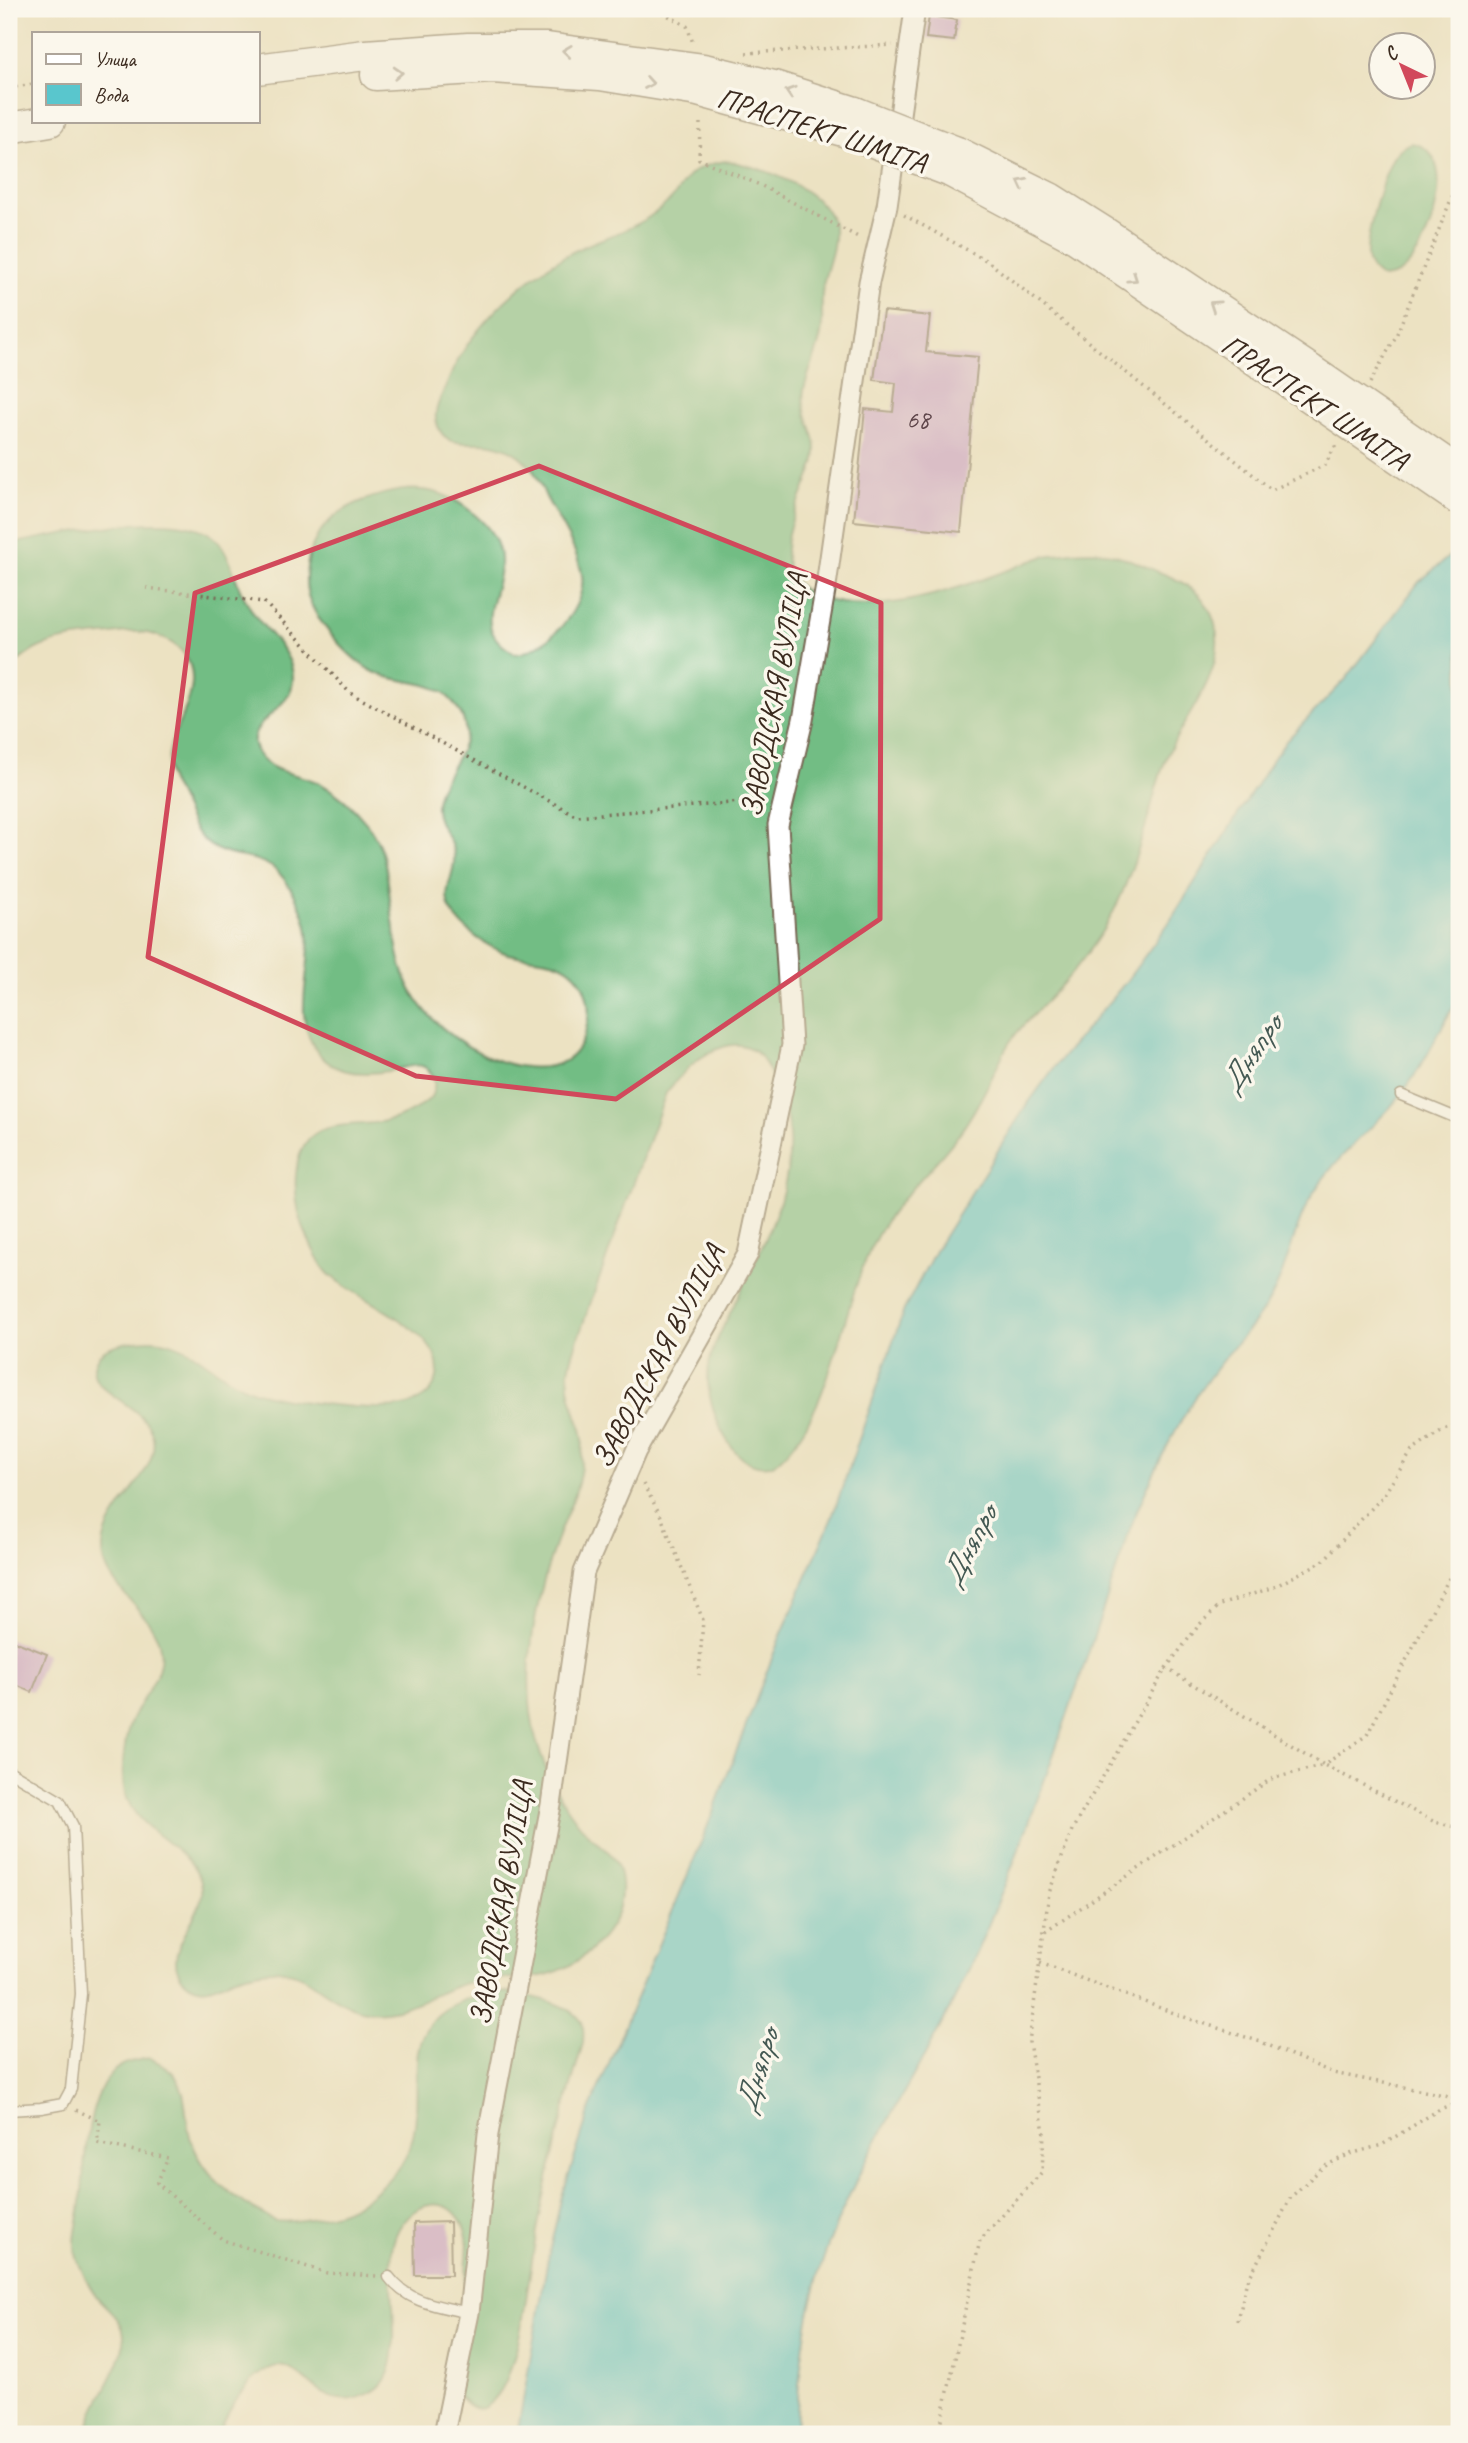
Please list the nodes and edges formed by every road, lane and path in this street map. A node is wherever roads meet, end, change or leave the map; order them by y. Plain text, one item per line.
1 (656, 9) edge
2 (915, 9) edge
3 (911, 44) junction
4 (697, 51) dead end
5 (744, 53) dead end
6 (259, 69) edge
7 (32, 84) edge
8 (9, 88) edge
9 (259, 88) edge
10 (32, 105) edge
11 (9, 109) edge
12 (44, 122) edge
13 (700, 122) dead end
14 (851, 122) junction
15 (9, 128) edge
16 (877, 247) junction
17 (1305, 380) junction
18 (1459, 472) edge
19 (1459, 500) edge
20 (146, 588) dead end
21 (784, 798) junction
22 (1401, 1095) dead end
23 (1459, 1119) edge
24 (1459, 1424) edge
25 (626, 1474) junction
26 (1459, 1559) edge
27 (1166, 1668) junction
28 (699, 1675) dead end
29 (1324, 1765) junction
30 (9, 1771) edge
31 (1459, 1828) edge
32 (1045, 1932) junction
33 (1040, 1963) junction
34 (1459, 2100) edge
35 (63, 2104) junction
36 (9, 2110) edge
37 (389, 2277) joint
38 (469, 2313) junction
39 (1238, 2321) dead end
40 (444, 2434) edge
41 (939, 2434) edge

1 - 4 path
2 - 3 street, ЗАВОДСКАЯ ВУЛІЦА
3 - 5 path
3 - 16 street, ЗАВОДСКАЯ ВУЛІЦА
14 -> 6 main road, ПРАСПЕКТ ШМІТА
7 - 8 path
9 -> 14 main road, ПРАСПЕКТ ШМІТА
10 - 11 main road
12 - 15 main road
13 - 16 path
14 - 17 main road, ПРАСПЕКТ ШМІТА, bridge
16 - 21 street, ЗАВОДСКАЯ ВУЛІЦА
17 - 18 main road, ПРАСПЕКТ ШМІТА, bridge
17 - 19 main road, ПРАСПЕКТ ШМІТА, bridge
20 - 21 path
21 - 25 street, ЗАВОДСКАЯ ВУЛІЦА
22 - 23 lane
24 - 27 path
25 - 28 path
25 - 38 street, ЗАВОДСКАЯ ВУЛІЦА
26 - 29 path
27 - 29 path
27 - 32 path
29 - 31 path
29 - 32 path
30 - 35 lane
32 - 33 path
33 - 34 path
33 - 41 path
34 - 39 path
35 - 36 lane
35 - 37 path
37 - 38 lane
38 - 40 street, ЗАВОДСКАЯ ВУЛІЦА

